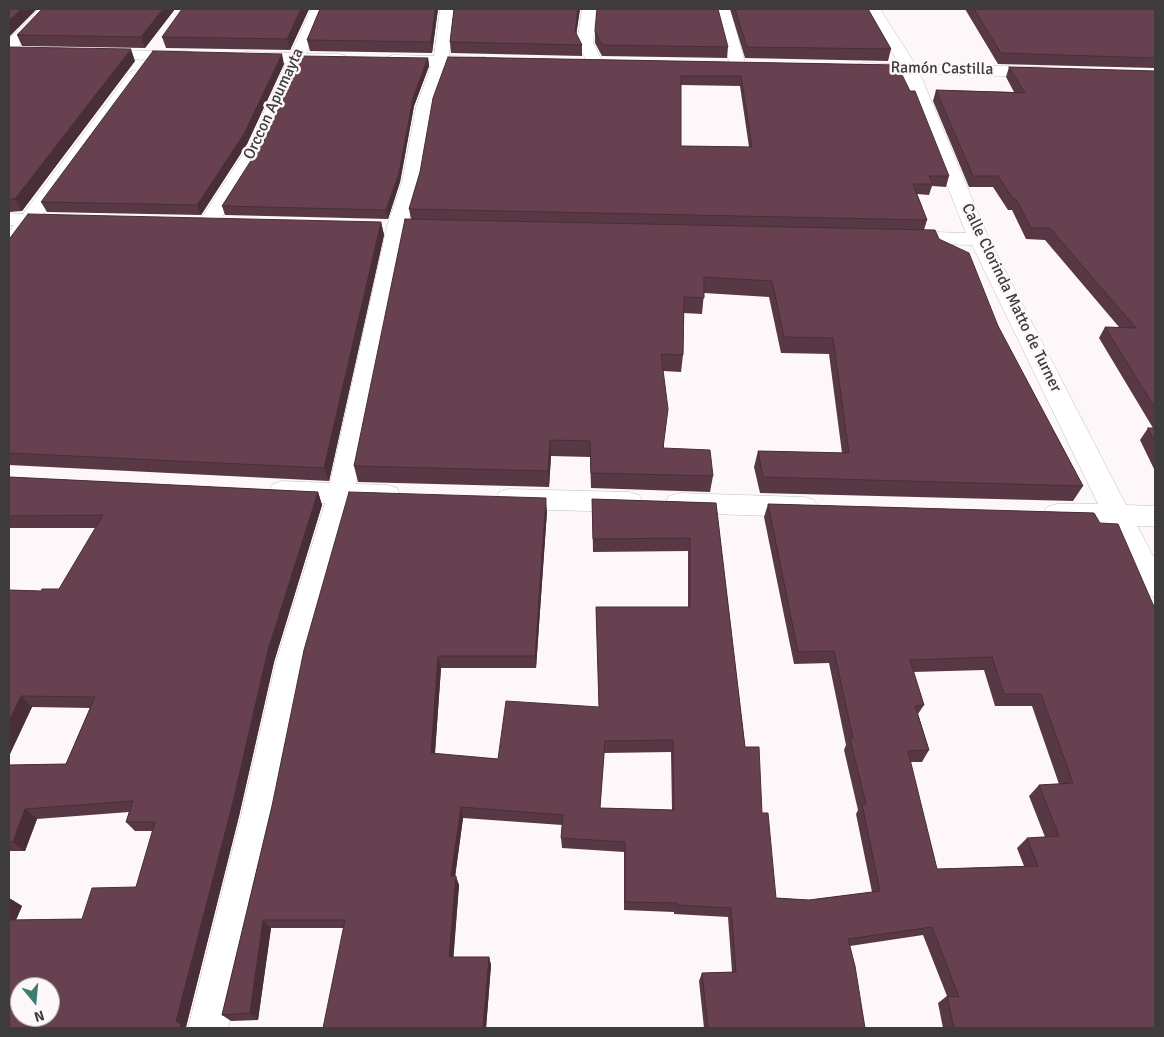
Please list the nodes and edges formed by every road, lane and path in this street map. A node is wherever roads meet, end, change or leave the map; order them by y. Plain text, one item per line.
1 (47, 9) edge
2 (318, 9) edge
3 (447, 9) edge
4 (589, 9) edge
5 (723, 9) edge
6 (873, 9) edge
7 (161, 40) dead end
8 (9, 48) edge
9 (9, 52) edge
10 (26, 53) edge
11 (81, 54) edge
12 (150, 55) junction
13 (199, 56) edge
14 (228, 57) edge
15 (296, 58) junction
16 (354, 59) edge
17 (373, 60) edge
18 (441, 61) junction
19 (498, 62) edge
20 (575, 62) edge
21 (595, 62) junction
22 (614, 63) edge
23 (719, 66) edge
24 (738, 66) junction
25 (757, 66) edge
26 (852, 68) edge
27 (1057, 72) edge
28 (921, 81) junction
29 (18, 220) edge
30 (84, 221) edge
31 (210, 222) edge
32 (881, 236) edge
33 (979, 239) junction
34 (9, 246) edge
35 (253, 490) edge
36 (341, 494) junction
37 (410, 496) edge
38 (480, 498) edge
39 (828, 507) edge
40 (1037, 513) edge
41 (1117, 515) junction
42 (1155, 516) edge
43 (1155, 585) edge
44 (208, 1028) edge

1 - 8 street
2 - 15 street, Orccon Apumayta
3 - 18 street
4 - 21 street
5 - 24 street
6 - 28 street, Calle Clorinda Matto de Turner
7 - 12 street
9 - 10 street
11 - 12 street
12 - 13 street
12 - 29 street
14 - 15 street
15 - 16 street
15 - 31 street, Orccon Apumayta
17 - 18 street
18 - 19 street
18 - 36 street
20 - 21 street
21 - 22 street
23 - 24 street
24 - 25 street
26 - 28 street, Ramón Castilla
27 - 28 street, Ramón Castilla
28 - 33 street, Calle Clorinda Matto de Turner
29 - 30 street
29 - 34 street
32 - 33 street
33 - 41 street, Calle Clorinda Matto de Turner
35 - 36 street
36 - 37 street
36 - 44 street
38 - 39 street
40 - 41 street
41 - 42 street
41 - 43 street, Calle Clorinda Matto de Turner

